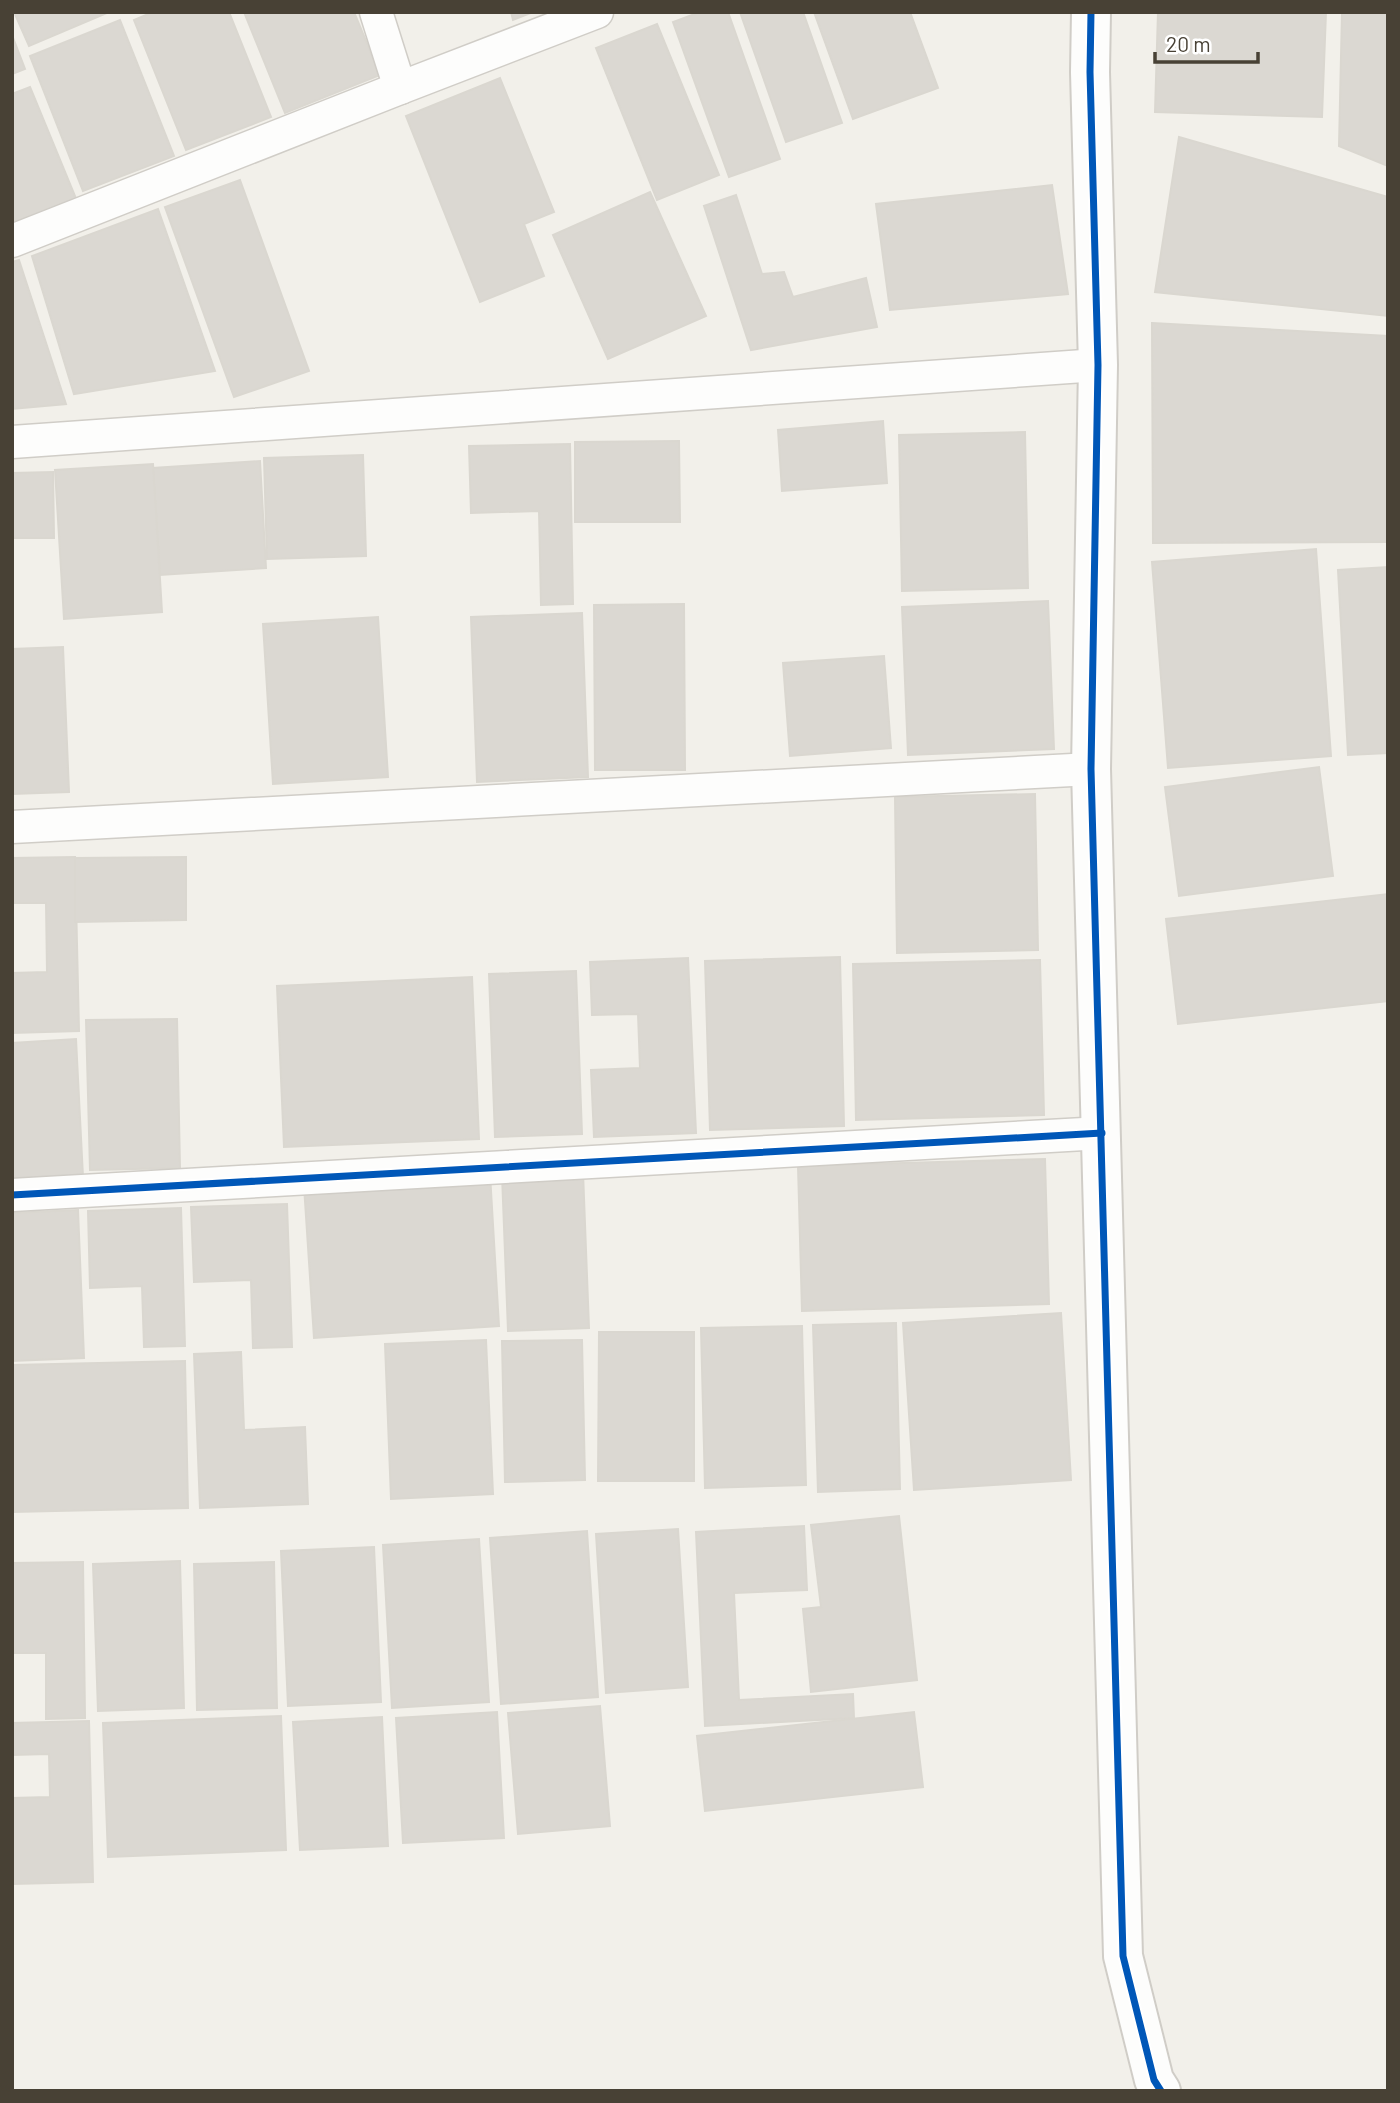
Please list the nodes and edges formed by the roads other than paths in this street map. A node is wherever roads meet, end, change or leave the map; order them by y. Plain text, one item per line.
1 (376, 12) edge
2 (597, 12) edge
3 (1091, 12) edge
4 (400, 88) junction
5 (12, 241) edge
6 (1098, 365) junction
7 (12, 442) edge
8 (1091, 769) junction
9 (12, 827) edge
10 (1102, 1133) junction
11 (12, 1195) edge
12 (1161, 2091) edge

1 - 4 street
2 - 4 street
3 - 6 street
4 - 5 street
6 - 7 street
6 - 8 street
8 - 9 street
8 - 10 street
10 - 11 street
10 - 12 street

